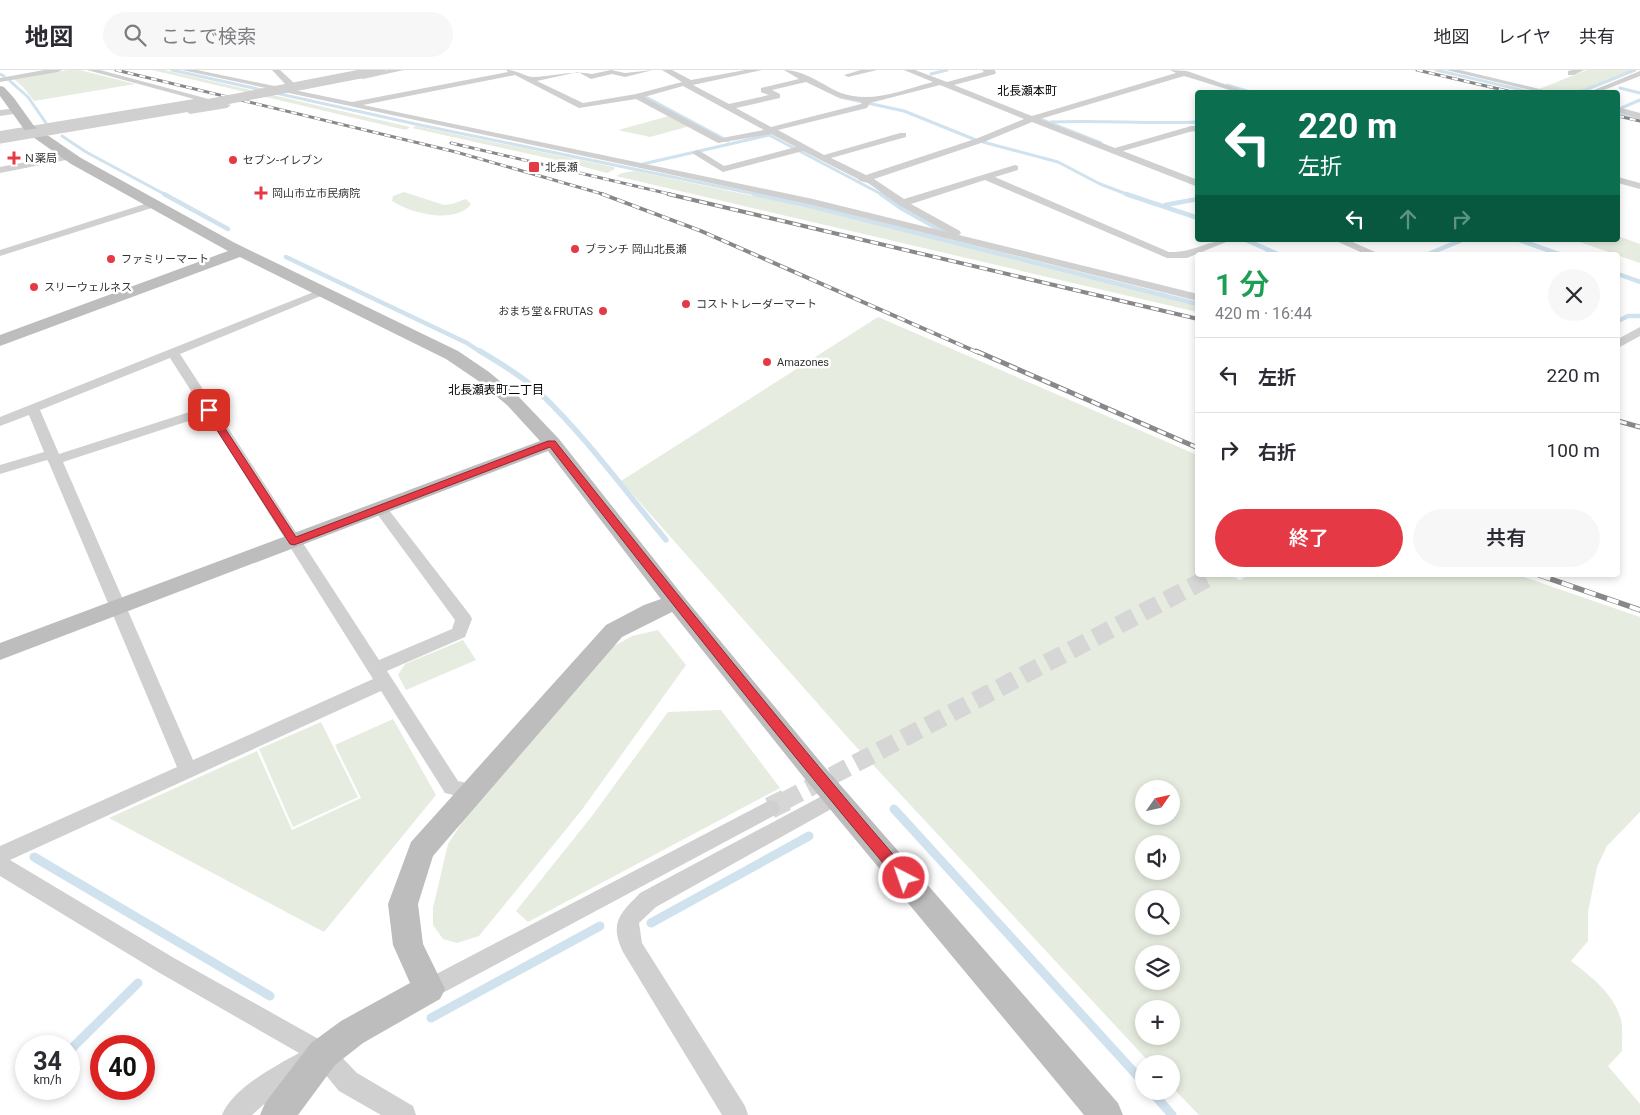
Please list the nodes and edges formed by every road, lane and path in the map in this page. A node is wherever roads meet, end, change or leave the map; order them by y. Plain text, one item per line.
1 (58, 70) edge
2 (91, 70) edge
3 (186, 70) edge
4 (276, 70) edge
5 (365, 70) edge
6 (381, 70) edge
7 (400, 70) edge
8 (579, 70) edge
9 (649, 70) edge
10 (666, 70) edge
11 (758, 70) edge
12 (788, 70) edge
13 (873, 70) edge
14 (908, 70) edge
15 (986, 70) edge
16 (1174, 70) edge
17 (1450, 70) edge
18 (1580, 70) edge
19 (205, 72) edge
20 (512, 72) edge
21 (699, 72) dead end
22 (1184, 73) junction
23 (1640, 73) edge
24 (1571, 74) dead end
25 (848, 75) dead end
26 (0, 80) edge
27 (528, 80) junction
28 (708, 80) junction
29 (805, 80) junction
30 (688, 83) junction
31 (943, 84) junction
32 (289, 88) junction
33 (0, 89) edge
34 (1237, 90) edge
35 (1539, 90) edge
36 (1599, 90) edge
37 (637, 96) junction
38 (208, 99) junction
39 (865, 103) junction
40 (348, 105) junction
41 (729, 107) junction
42 (18, 111) junction
43 (1620, 111) edge
44 (0, 114) edge
45 (1640, 116) edge
46 (1031, 119) junction
47 (1195, 128) edge
48 (770, 130) junction
49 (34, 133) junction
50 (0, 134) edge
51 (903, 135) dead end
52 (0, 141) edge
53 (799, 149) junction
54 (1118, 150) junction
55 (697, 153) dead end
56 (68, 157) junction
57 (822, 158) junction
58 (1015, 168) dead end
59 (0, 170) edge
60 (986, 177) junction
61 (864, 179) junction
62 (1620, 181) edge
63 (1195, 183) edge
64 (1640, 186) edge
65 (903, 203) junction
66 (154, 204) junction
67 (959, 239) junction
68 (1221, 242) edge
69 (1344, 242) edge
70 (235, 248) junction
71 (1369, 252) edge
72 (0, 253) edge
73 (324, 291) junction
74 (1195, 297) edge
75 (0, 330) edge
76 (1640, 331) edge
77 (0, 341) edge
78 (1620, 341) edge
79 (173, 352) junction
80 (32, 410) junction
81 (209, 410) junction
82 (0, 422) edge
83 (552, 443) junction
84 (52, 457) junction
85 (0, 470) edge
86 (380, 508) junction
87 (294, 542) junction
88 (676, 602) junction
89 (117, 607) junction
90 (0, 652) edge
91 (379, 675) junction
92 (188, 770) junction
93 (474, 792) junction
94 (835, 797) junction
95 (770, 808) tunnel mouth
96 (0, 855) edge
97 (0, 865) edge
98 (429, 989) junction
99 (323, 1054) junction
100 (234, 1115) edge
101 (277, 1115) edge
102 (404, 1115) edge
103 (736, 1115) edge
104 (1106, 1115) edge

1 - 26 street
2 - 38 street
3 - 19 street
4 - 32 street
5 - 32 street
6 - 52 street, bridge
7 - 32 street
8 - 9 street
8 - 27 street
10 - 30 street
11 - 28 street
12 - 29 street
13 - 25 street
14 - 31 street
15 - 31 street
16 - 22 street
17 - 35 street
18 - 24 street
19 - 32 street
20 - 27 street
20 - 40 street
21 - 28 street
22 - 34 street
22 - 46 street
23 - 36 street
27 - 37 street
28 - 30 street
29 - 39 street
29 - 41 street
30 - 37 street
30 - 41 street
31 - 39 street
31 - 46 street
32 - 40 street
33 - 42 street
37 - 48 street
38 - 49 street
38 - 49 street
39 - 48 street
40 - 67 street
41 - 48 street
42 - 44 street
42 - 49 street
43 - 45 street
46 - 54 street
46 - 61 street
47 - 54 street
48 - 53 street
49 - 50 street
49 - 52 street
49 - 56 street
51 - 57 street
53 - 55 street
53 - 57 street
54 - 63 street
56 - 59 street
56 - 66 street
57 - 61 street
58 - 60 street
60 - 65 street
60 - 68 street
61 - 65 street
62 - 64 street
65 - 67 street
66 - 70 street
66 - 72 street
67 - 74 street
69 - 71 street
70 - 73 street
70 - 75 street
70 - 77 street
73 - 79 street
73 - 83 street
76 - 78 street
79 - 80 street
79 - 81 street
80 - 82 street
80 - 84 street
81 - 84 street
81 - 87 street
83 - 86 street
83 - 88 street
84 - 85 street
84 - 89 street
86 - 87 street
86 - 91 street
87 - 89 street
87 - 91 street
88 - 93 street
88 - 94 street
89 - 90 street
89 - 92 street
91 - 92 street
91 - 93 street
92 - 96 street
93 - 98 street
94 - 103 street
94 - 104 street
95 - 98 street
97 - 99 street
98 - 99 street
99 - 100 street
99 - 101 street
99 - 102 street

